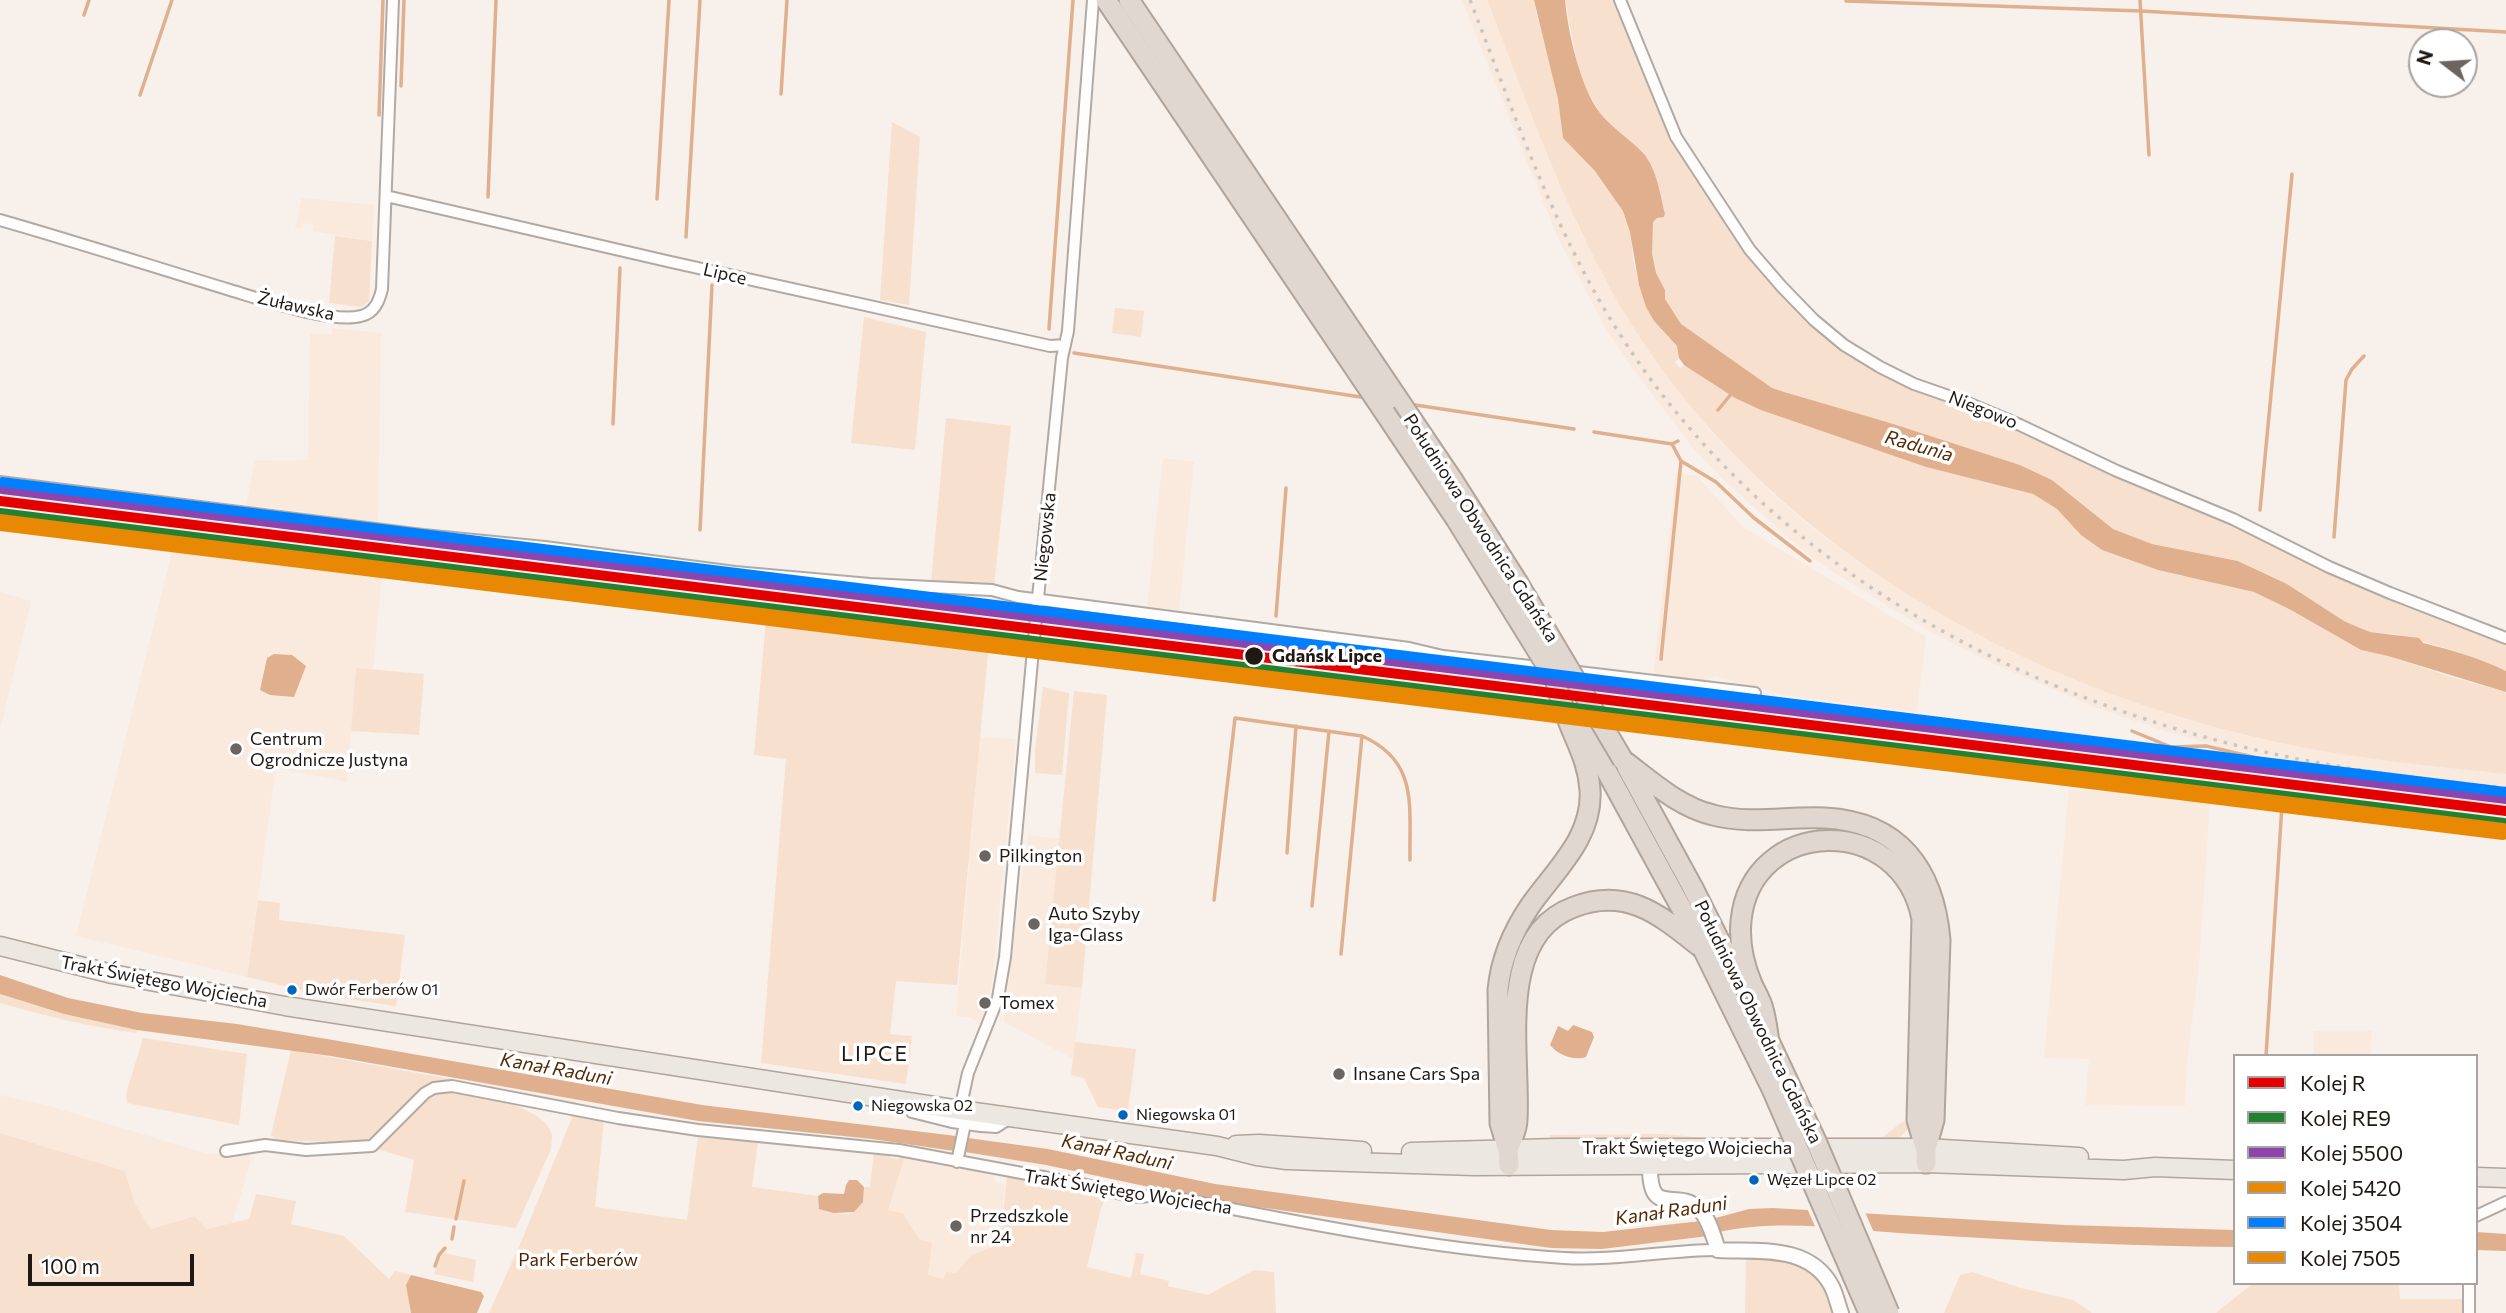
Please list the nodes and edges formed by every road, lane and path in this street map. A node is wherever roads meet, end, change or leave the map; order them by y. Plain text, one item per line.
1 (393, 0) edge
2 (1093, 0) edge
3 (1106, 0) edge
4 (1129, 0) edge
5 (1620, 0) edge
6 (386, 195) junction
7 (0, 220) edge
8 (1065, 345) junction
9 (0, 482) edge
10 (1039, 599) junction
11 (2506, 638) edge
12 (1555, 679) junction
13 (1755, 693) dead end
14 (1623, 760) junction
15 (0, 946) edge
16 (1703, 949) junction
17 (1769, 1041) junction
18 (1928, 1041) junction
19 (1508, 1091) junction
20 (963, 1123) junction
21 (226, 1151) dead end
22 (1926, 1156) junction
23 (958, 1158) junction
24 (1508, 1158) junction
25 (1650, 1165) junction
26 (2233, 1170) edge
27 (2478, 1177) edge
28 (2506, 1178) edge
29 (2506, 1202) edge
30 (2478, 1215) edge
31 (1716, 1245) junction
32 (2469, 1285) edge
33 (1841, 1313) edge
34 (1869, 1313) edge
35 (1889, 1313) edge
36 (2469, 1313) edge

1 - 6 street, Żuławska
2 - 8 street, Niegowska
3 - 12 highway, Południowa Obwodnica Gdańska, bridge
4 - 14 highway, Południowa Obwodnica Gdańska, bridge
5 - 11 street, Niegowo
6 - 7 street, Żuławska
6 - 8 street, Lipce
8 - 10 street, Niegowska
9 - 10 street
10 - 13 street
10 - 20 street, Niegowska
12 - 16 highway, Południowa Obwodnica Gdańska
12 - 19 highway
14 - 17 highway, Południowa Obwodnica Gdańska
14 - 18 highway
15 - 20 main road, Trakt Świętego Wojciecha
16 - 19 highway
16 - 34 highway, Południowa Obwodnica Gdańska, bridge
17 - 18 highway
17 - 35 highway, Południowa Obwodnica Gdańska, bridge
18 - 22 highway
19 - 24 highway
20 - 23 street
20 - 24 main road, Trakt Świętego Wojciecha
21 - 23 street, Trakt Świętego Wojciecha
22 - 24 main road, Trakt Świętego Wojciecha
22 - 25 main road, Trakt Świętego Wojciecha
22 - 26 main road, Trakt Świętego Wojciecha
23 - 31 street, Trakt Świętego Wojciecha
24 - 25 main road, Trakt Świętego Wojciecha
25 - 31 street, Trakt Świętego Wojciecha
27 - 28 main road
29 - 30 street
31 - 33 street
32 - 36 street

